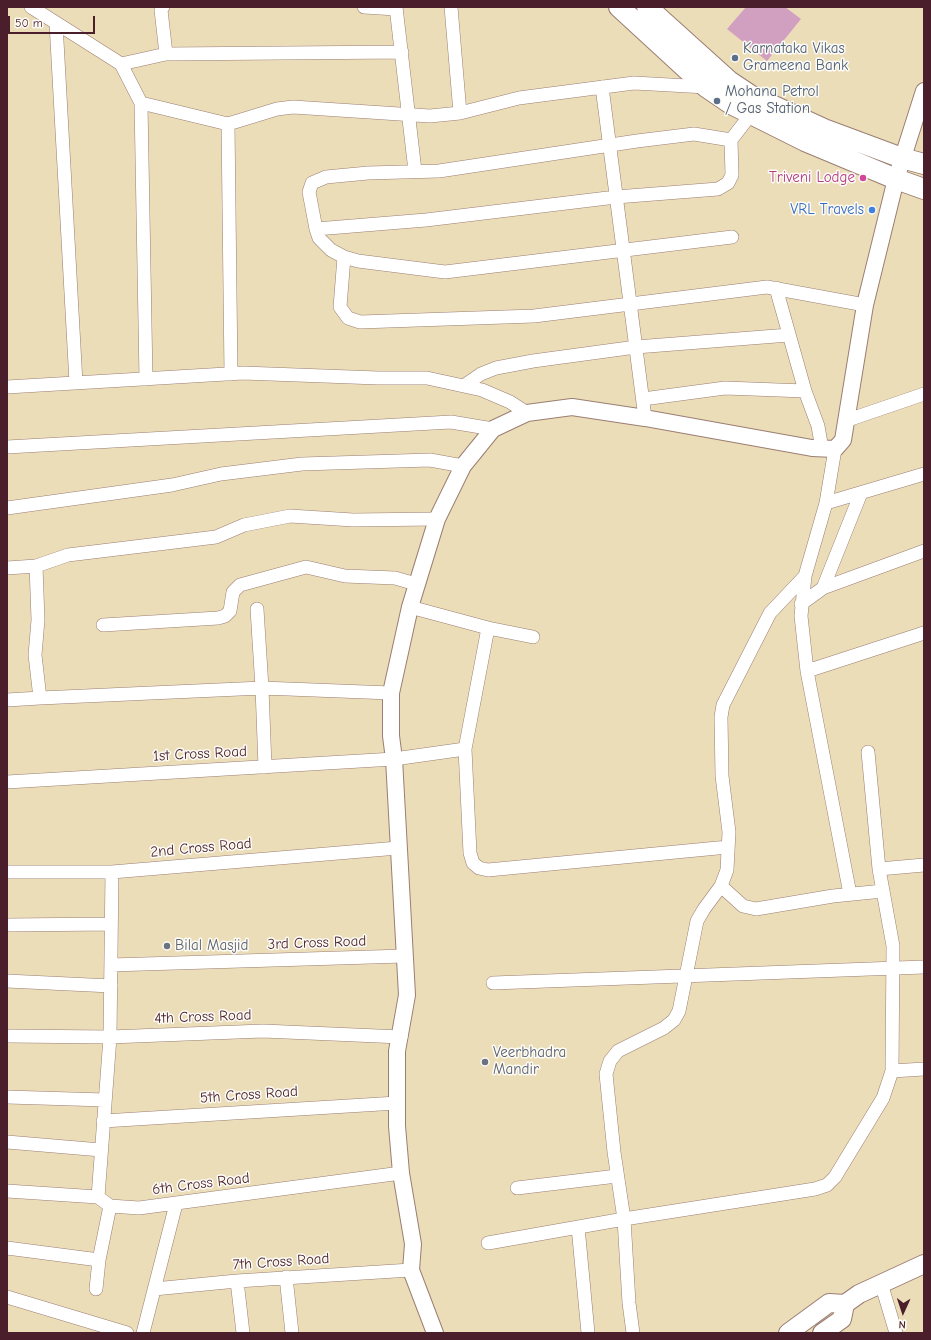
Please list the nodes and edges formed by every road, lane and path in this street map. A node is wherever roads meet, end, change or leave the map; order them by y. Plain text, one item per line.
1 (31, 7) edge
2 (163, 7) edge
3 (364, 7) edge
4 (451, 7) edge
5 (619, 7) edge
6 (647, 7) edge
7 (396, 8) edge
8 (56, 24) junction
9 (402, 52) junction
10 (166, 54) junction
11 (121, 64) junction
12 (602, 87) junction
13 (706, 87) junction
14 (924, 91) edge
15 (141, 103) junction
16 (460, 113) junction
17 (751, 114) junction
18 (409, 115) junction
19 (228, 124) junction
20 (731, 140) junction
21 (610, 145) junction
22 (902, 158) junction
23 (924, 164) edge
24 (415, 171) junction
25 (896, 180) junction
26 (924, 189) edge
27 (616, 197) junction
28 (316, 229) junction
29 (732, 237) dead end
30 (623, 250) junction
31 (344, 257) junction
32 (776, 288) junction
33 (630, 302) junction
34 (865, 305) junction
35 (789, 335) junction
36 (636, 347) junction
37 (231, 374) junction
38 (146, 379) junction
39 (76, 383) junction
40 (465, 385) junction
41 (7, 387) edge
42 (805, 391) junction
43 (924, 394) edge
44 (642, 399) junction
45 (527, 413) junction
46 (645, 418) junction
47 (848, 420) junction
48 (493, 429) junction
49 (7, 446) edge
50 (829, 449) junction
51 (463, 466) junction
52 (924, 474) edge
53 (861, 493) junction
54 (826, 503) junction
55 (7, 508) edge
56 (437, 519) junction
57 (924, 551) edge
58 (36, 566) junction
59 (7, 568) edge
60 (805, 576) junction
61 (416, 584) junction
62 (823, 588) junction
63 (801, 604) junction
64 (410, 607) junction
65 (257, 609) dead end
66 (103, 625) dead end
67 (488, 628) junction
68 (924, 633) edge
69 (533, 637) dead end
70 (807, 671) junction
71 (262, 688) junction
72 (391, 693) junction
73 (40, 698) junction
74 (7, 700) edge
75 (466, 749) junction
76 (868, 752) dead end
77 (394, 759) junction
78 (265, 767) junction
79 (7, 782) edge
80 (728, 847) junction
81 (398, 848) junction
82 (924, 865) edge
83 (879, 869) junction
84 (7, 872) edge
85 (112, 872) junction
86 (721, 886) junction
87 (883, 891) junction
88 (850, 894) junction
89 (112, 924) junction
90 (7, 925) edge
91 (404, 956) junction
92 (111, 965) junction
93 (924, 967) edge
94 (894, 969) junction
95 (688, 975) junction
96 (7, 981) edge
97 (493, 983) dead end
98 (111, 986) junction
99 (7, 1036) edge
100 (110, 1037) junction
101 (401, 1037) junction
102 (924, 1069) edge
103 (892, 1071) junction
104 (7, 1097) edge
105 (105, 1100) junction
106 (397, 1103) junction
107 (103, 1121) junction
108 (7, 1142) edge
109 (101, 1150) junction
110 (401, 1173) junction
111 (617, 1176) junction
112 (517, 1188) dead end
113 (7, 1191) edge
114 (98, 1197) junction
115 (176, 1204) junction
116 (110, 1206) junction
117 (624, 1219) junction
118 (578, 1227) junction
119 (488, 1243) dead end
120 (7, 1248) edge
121 (99, 1260) junction
122 (924, 1264) edge
123 (411, 1270) junction
124 (286, 1277) junction
125 (237, 1281) junction
126 (881, 1283) junction
127 (96, 1289) dead end
128 (154, 1289) junction
129 (7, 1297) edge
130 (845, 1304) junction
131 (127, 1333) edge
132 (143, 1333) edge
133 (243, 1333) edge
134 (292, 1333) edge
135 (434, 1333) edge
136 (588, 1333) edge
137 (633, 1333) edge
138 (788, 1333) edge
139 (822, 1333) edge
140 (896, 1333) edge

1 - 8 street
2 - 10 street
3 - 7 street
4 - 16 street
5 - 13 main road
6 - 22 main road
7 - 9 street
8 - 11 street
8 - 39 street
9 - 10 street
9 - 18 street
10 - 11 street
11 - 15 street
12 - 13 street
12 - 16 street
12 - 21 street
13 - 17 main road
14 - 22 street
15 - 19 street
15 - 38 street
16 - 18 street
17 - 20 street
17 - 25 main road
18 - 19 street
18 - 24 street
19 - 37 street
20 - 21 street
20 - 27 street
21 - 24 street
21 - 27 street
22 - 23 main road
22 - 25 street
24 - 28 street
25 - 26 main road
25 - 34 street
27 - 28 street
27 - 30 street
28 - 31 street
29 - 30 street
30 - 31 street
30 - 33 street
31 - 33 street
32 - 33 street
32 - 34 street
32 - 35 street
33 - 36 street
34 - 47 street
35 - 36 street
35 - 42 street
36 - 40 street
36 - 44 street
37 - 38 street
37 - 40 street
38 - 39 street
39 - 41 street
40 - 45 street
42 - 44 street
42 - 50 street
43 - 47 street
44 - 46 street
45 - 46 street
45 - 48 street
46 - 50 street
47 - 50 street
48 - 49 street
48 - 51 street
50 - 54 street
51 - 55 street
51 - 56 street
52 - 53 street
53 - 54 street
53 - 62 street
54 - 60 street
56 - 58 street
56 - 61 street
57 - 62 street
58 - 59 street
58 - 73 street
60 - 63 street
60 - 80 street
61 - 64 street
61 - 66 street
62 - 63 street
63 - 70 street
64 - 67 street
64 - 72 street
65 - 71 street
67 - 69 street
67 - 75 street
68 - 70 street
70 - 88 street
71 - 72 street
71 - 73 street
71 - 78 street
72 - 77 street
73 - 74 street
75 - 77 street, 1st Cross Road
75 - 80 street
76 - 83 street
77 - 78 street, 1st Cross Road
77 - 81 street
78 - 79 street, 1st Cross Road
80 - 86 street
81 - 85 street, 2nd Cross Road
81 - 91 street
82 - 83 street
83 - 87 street
84 - 85 street, 2nd Cross Road
85 - 89 street
86 - 88 street
86 - 95 street
87 - 88 street
87 - 94 street
89 - 90 street
89 - 92 street
91 - 92 street, 3rd Cross Road
91 - 101 street
92 - 98 street
93 - 94 street
94 - 95 street
94 - 103 street
95 - 97 street
95 - 111 street
96 - 98 street
98 - 100 street
99 - 100 street, 4th Cross Road
100 - 101 street, 4th Cross Road
100 - 105 street
101 - 106 street
102 - 103 street
103 - 117 street
104 - 105 street
105 - 107 street
106 - 107 street, 5th Cross Road
106 - 110 street
107 - 109 street
108 - 109 street
109 - 114 street
110 - 115 street, 6th Cross Road
110 - 123 street
111 - 112 street
111 - 117 street
113 - 114 street
114 - 116 street
115 - 116 street, 6th Cross Road
115 - 128 street
116 - 121 street
117 - 118 street
117 - 137 street
118 - 119 street
118 - 136 street
120 - 121 street
121 - 127 street
122 - 126 main road
123 - 124 street, 7th Cross Road
123 - 135 street
124 - 125 street, 7th Cross Road
124 - 134 street
125 - 128 street, 7th Cross Road
125 - 133 street
126 - 130 main road
126 - 140 street
128 - 132 street
129 - 131 street
130 - 138 main road
130 - 139 main road

